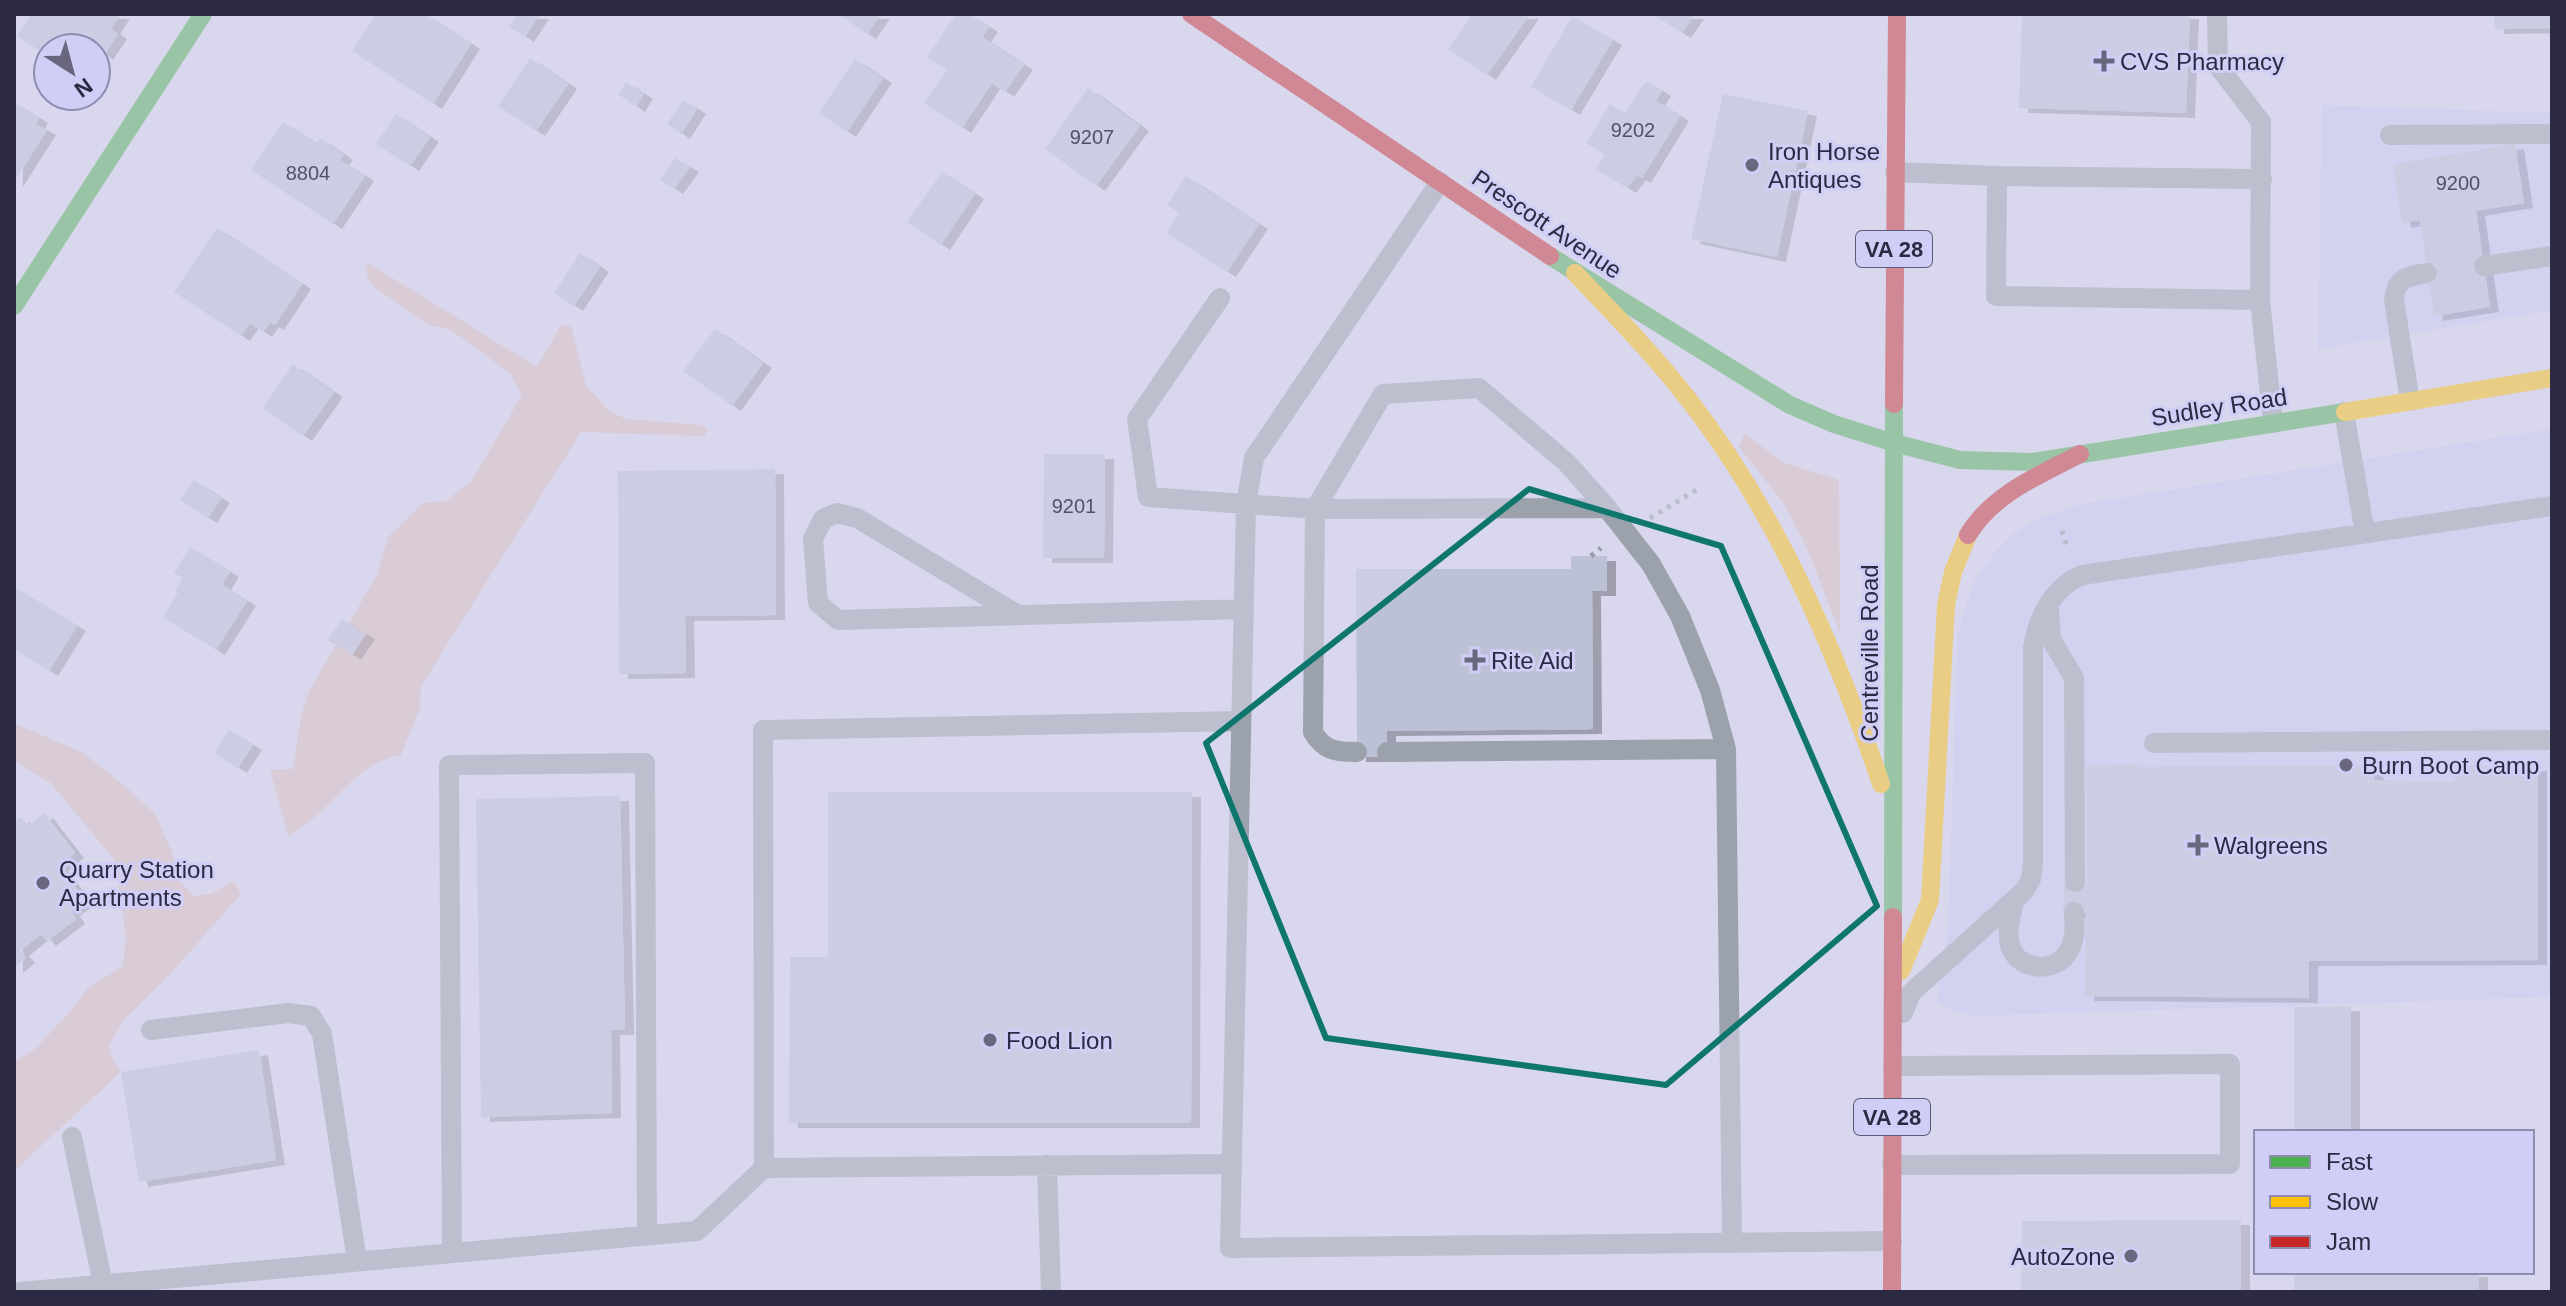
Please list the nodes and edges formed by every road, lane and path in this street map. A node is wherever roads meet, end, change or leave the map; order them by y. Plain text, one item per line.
1 (203, 14) edge
2 (1191, 14) edge
3 (1897, 14) edge
4 (2217, 14) edge
5 (2552, 134) edge
6 (2390, 135) dead end
7 (1895, 172) junction
8 (1997, 176) junction
9 (2262, 179) junction
10 (1440, 182) junction
11 (2552, 256) edge
12 (2484, 266) dead end
13 (1575, 273) junction
14 (2427, 273) dead end
15 (1220, 298) dead end
16 (2260, 300) junction
17 (14, 306) edge
18 (2552, 378) edge
19 (2410, 401) junction
20 (2344, 412) junction
21 (2273, 423) junction
22 (1894, 443) junction
23 (2080, 454) junction
24 (1711, 482) dead end
25 (1246, 504) junction
26 (2552, 506) edge
27 (1607, 508) junction
28 (1315, 509) junction
29 (1640, 524) dead end
30 (2365, 533) junction
31 (1601, 547) dead end
32 (1591, 556) dead end
33 (2050, 601) junction
34 (1244, 609) junction
35 (1018, 615) junction
36 (1241, 721) junction
37 (2552, 740) edge
38 (2154, 743) dead end
39 (1726, 749) junction
40 (1357, 752) dead end
41 (1387, 752) dead end
42 (1893, 823) junction
43 (2075, 882) dead end
44 (2014, 902) junction
45 (2074, 912) dead end
46 (1893, 992) junction
47 (151, 1030) dead end
48 (1893, 1039) junction
49 (1893, 1066) junction
50 (72, 1137) dead end
51 (1232, 1164) junction
52 (1047, 1165) junction
53 (1892, 1165) junction
54 (764, 1168) junction
55 (647, 1235) junction
56 (1892, 1241) junction
57 (1732, 1243) junction
58 (452, 1253) junction
59 (357, 1261) junction
60 (103, 1284) junction
61 (20, 1292) edge
62 (1051, 1292) edge
63 (1892, 1292) edge

1 - 17 main road
2 - 10 main road, Prescott Avenue
3 - 7 main road, Centreville Road / VA 28
4 - 9 lane
5 - 6 lane
7 - 8 lane
7 - 22 main road, Centreville Road / VA 28
8 - 9 lane
8 - 16 lane
9 - 16 lane
10 - 13 main road, Prescott Avenue
10 - 25 lane
11 - 12 lane
13 - 22 main road, Prescott Avenue
13 - 42 main road
14 - 19 lane
15 - 25 lane
16 - 21 lane
18 - 19 main road, Sudley Road
19 - 20 main road, Sudley Road
20 - 21 main road, Sudley Road
20 - 30 lane
21 - 23 main road, Sudley Road
22 - 23 main road, Sudley Road
22 - 42 main road, Centreville Road / VA 28
23 - 46 main road
24 - 29 path
25 - 28 lane
25 - 34 lane
26 - 30 lane
27 - 28 lane
27 - 28 lane
27 - 39 lane
28 - 40 lane
30 - 33 lane
31 - 32 path
33 - 43 lane
33 - 44 lane
34 - 35 lane
34 - 36 lane
35 - 35 lane
36 - 51 lane
36 - 54 lane
37 - 38 lane
39 - 41 lane
39 - 57 lane
42 - 46 main road, Centreville Road / VA 28
44 - 45 lane
44 - 48 lane
46 - 48 main road, Centreville Road / VA 28
47 - 59 lane
48 - 49 main road, Centreville Road / VA 28
49 - 53 main road, Centreville Road / VA 28
49 - 53 lane
50 - 60 lane
51 - 52 lane
51 - 57 lane
52 - 54 lane
52 - 62 lane
53 - 56 main road, Centreville Road / VA 28
54 - 55 lane
55 - 58 lane
55 - 58 lane
56 - 57 lane
56 - 63 main road, Centreville Road / VA 28
58 - 59 lane
59 - 60 lane
60 - 61 lane

